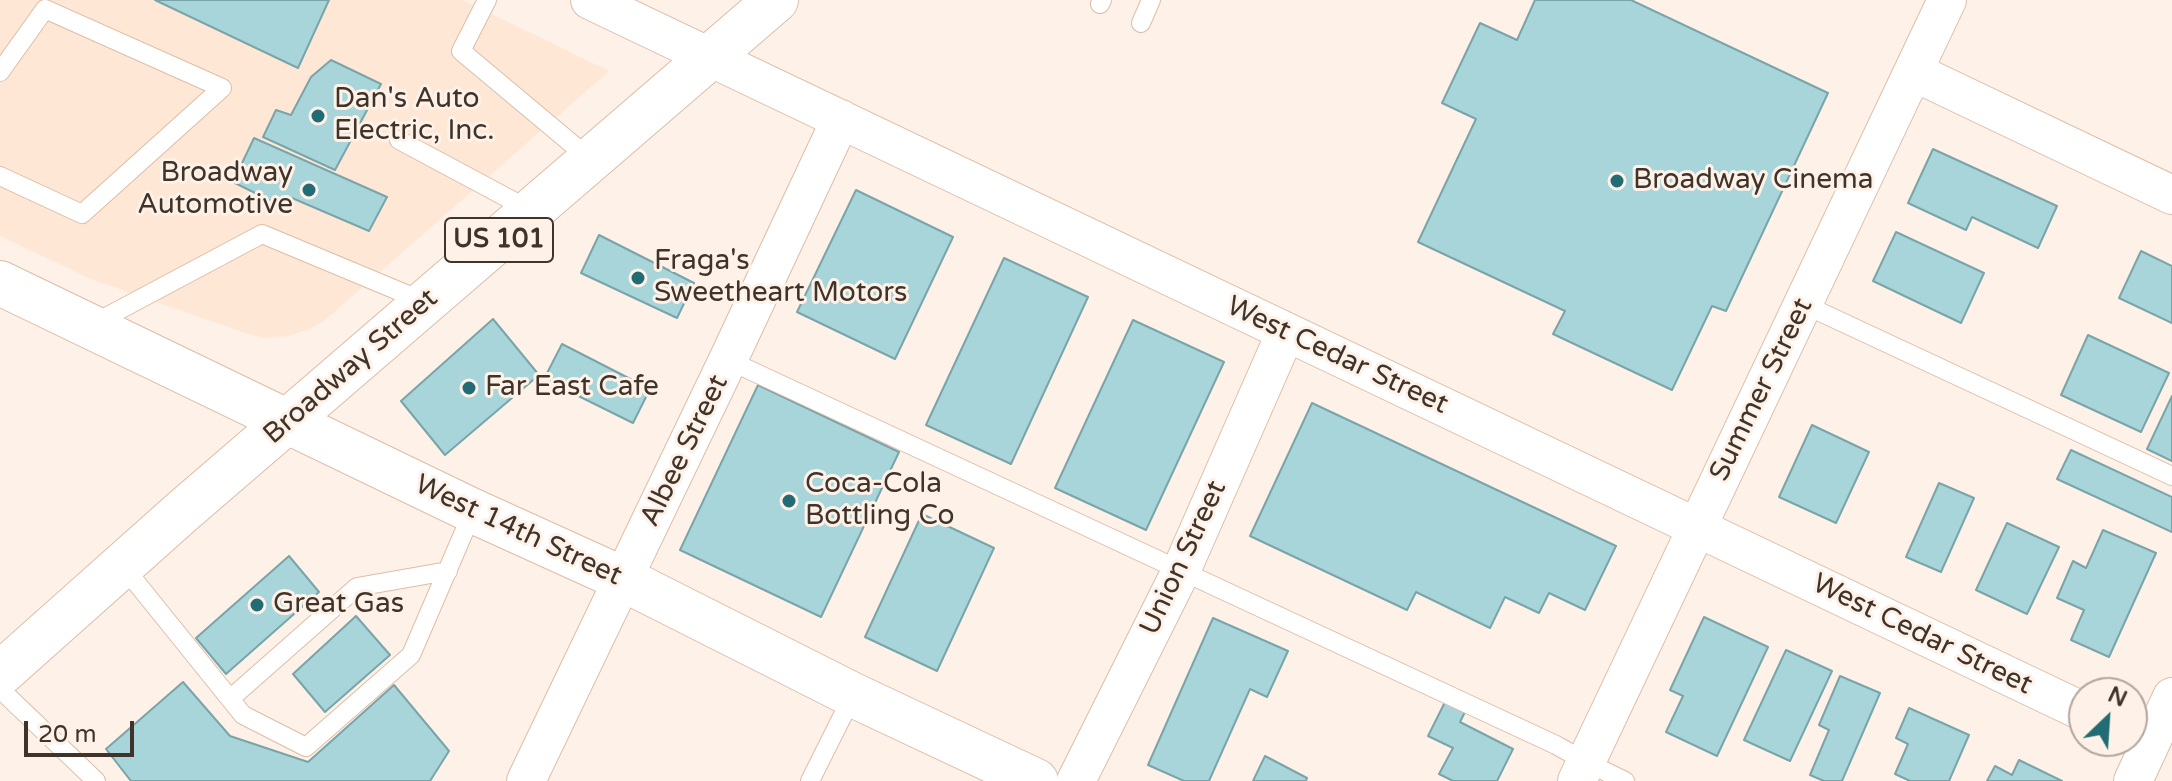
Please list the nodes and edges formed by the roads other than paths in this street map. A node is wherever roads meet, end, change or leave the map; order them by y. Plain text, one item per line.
1 (487, 0) edge
2 (590, 0) edge
3 (776, 0) edge
4 (1151, 0) edge
5 (1947, 0) edge
6 (1141, 23) dead end
7 (710, 57) junction
8 (0, 72) edge
9 (1914, 72) junction
10 (841, 119) junction
11 (399, 140) dead end
12 (591, 160) junction
13 (0, 176) edge
14 (2172, 195) edge
15 (533, 211) junction
16 (0, 283) edge
17 (426, 303) junction
18 (1803, 304) junction
19 (88, 326) junction
20 (1286, 332) junction
21 (728, 360) junction
22 (286, 422) junction
23 (2172, 476) edge
24 (473, 511) junction
25 (1696, 527) junction
26 (122, 565) junction
27 (448, 571) junction
28 (1181, 571) junction
29 (623, 579) junction
30 (0, 674) edge
31 (0, 689) edge
32 (853, 695) junction
33 (2172, 697) edge
34 (230, 699) junction
35 (2068, 704) edge
36 (2151, 744) edge
37 (1581, 772) edge
38 (96, 781) edge
39 (526, 781) edge
40 (810, 781) edge
41 (1036, 781) edge
42 (1076, 781) edge
43 (1625, 781) edge
44 (2133, 781) edge

1 - 12 lane
2 - 7 street, West Cedar Street
3 - 7 main road, Broadway Street / US 101
4 - 6 lane
5 - 9 street, Summer Street
7 - 10 street, West Cedar Street
7 - 12 main road, Broadway Street / US 101
8 - 13 lane
9 - 14 street
9 - 18 street, Summer Street
10 - 20 street, West Cedar Street
10 - 21 street, Albee Street
11 - 15 lane
12 - 15 main road, Broadway Street / US 101
15 - 17 main road, Broadway Street / US 101
16 - 19 main road, West 14th Street
17 - 19 lane
17 - 22 main road, Broadway Street / US 101
18 - 23 lane
18 - 25 street, Summer Street
19 - 22 main road, West 14th Street
20 - 25 street, West Cedar Street
20 - 28 street, Union Street
21 - 28 lane
21 - 29 street, Albee Street
22 - 24 main road, West 14th Street
22 - 26 main road, Broadway Street / US 101
24 - 27 lane
24 - 29 main road, West 14th Street
25 - 35 street, West Cedar Street
25 - 37 street, Summer Street
26 - 30 main road, Broadway Street / US 101
26 - 34 lane
27 - 34 lane
27 - 34 lane
28 - 37 lane
28 - 42 street, Union Street
29 - 32 main road, West 14th Street
29 - 39 street, Albee Street
31 - 38 lane
32 - 40 lane
32 - 41 main road, West 14th Street
33 - 36 street
36 - 44 street
37 - 43 lane

